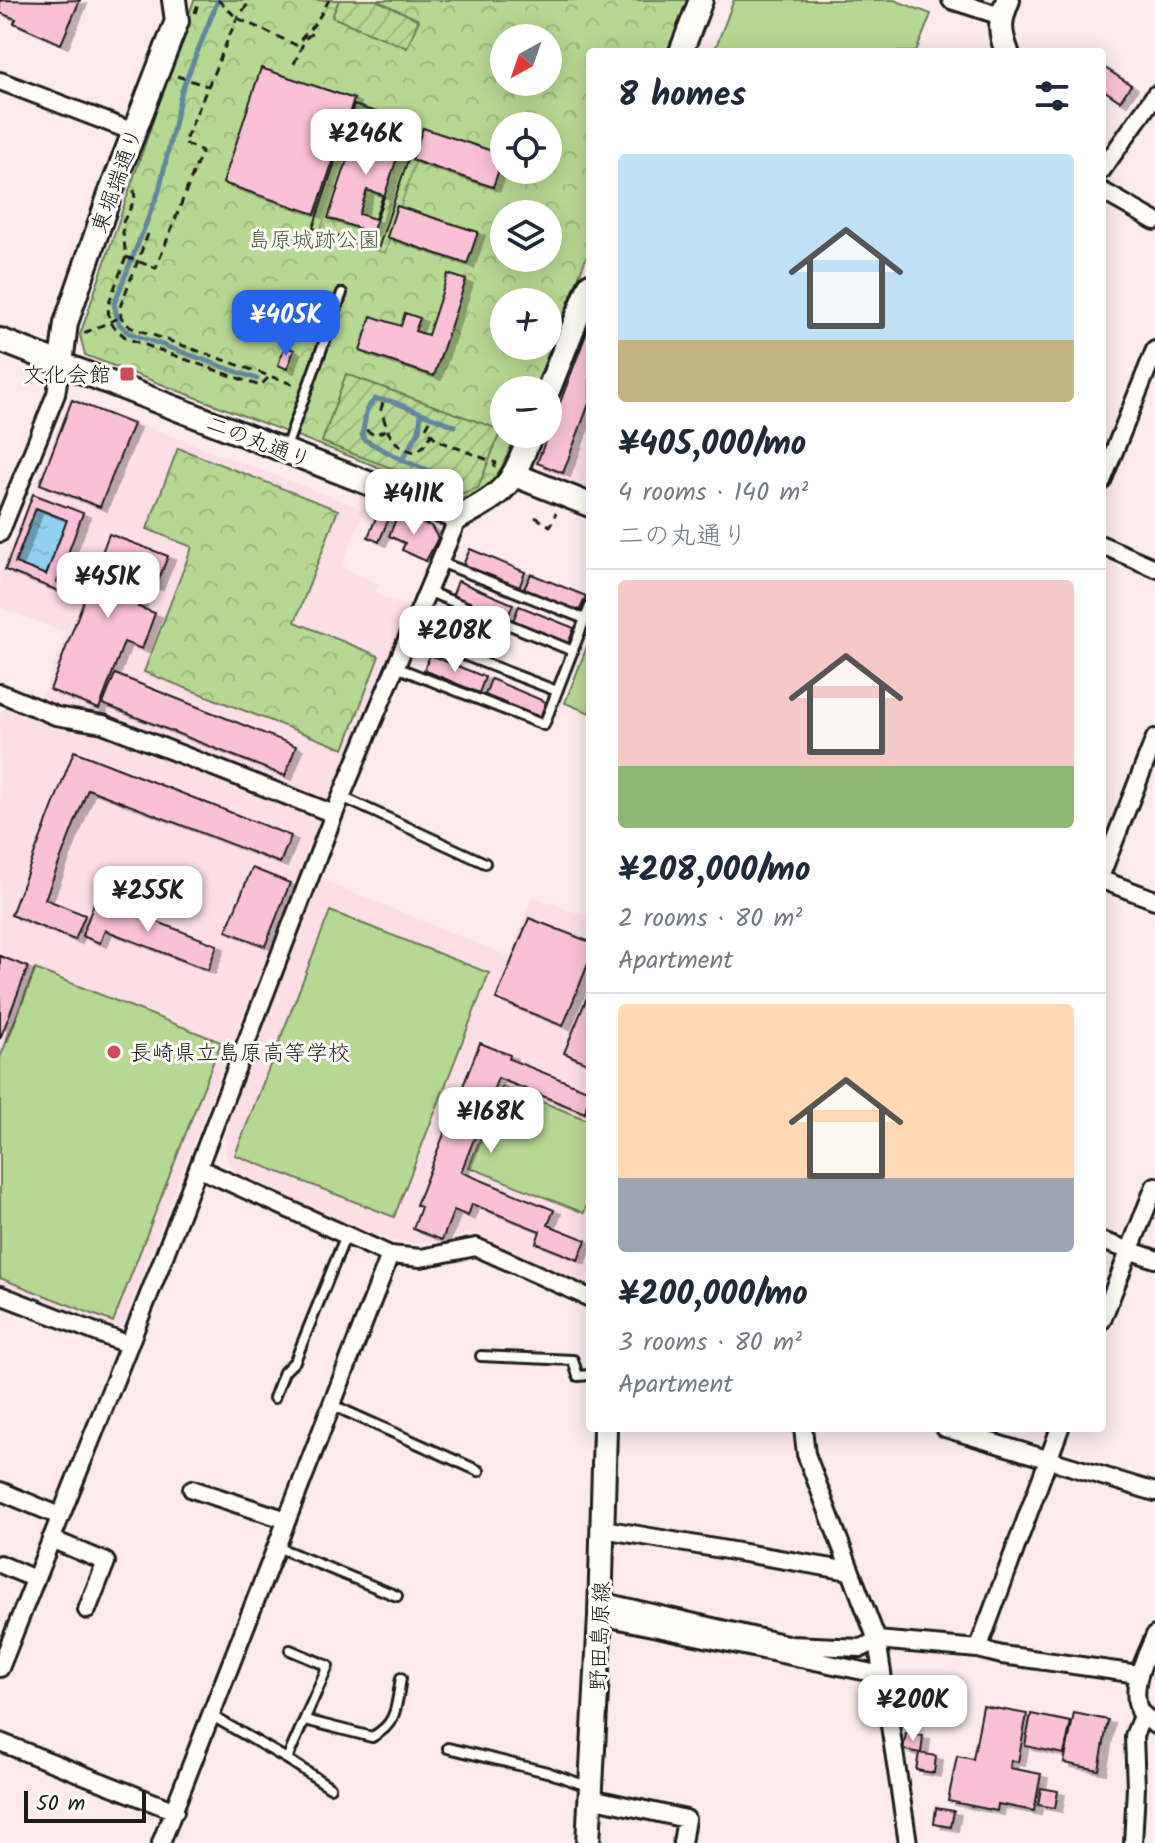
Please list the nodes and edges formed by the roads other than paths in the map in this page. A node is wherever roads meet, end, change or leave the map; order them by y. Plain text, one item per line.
1 (174, 0) edge
2 (701, 0) edge
3 (951, 0) edge
4 (1004, 8) edge
5 (683, 48) edge
6 (1006, 48) edge
7 (0, 81) edge
8 (1155, 95) edge
9 (134, 132) junction
10 (1106, 164) edge
11 (1106, 193) edge
12 (1155, 221) edge
13 (342, 293) dead end
14 (586, 299) edge
15 (0, 340) edge
16 (1155, 350) edge
17 (61, 363) junction
18 (554, 376) edge
19 (521, 448) edge
20 (285, 452) junction
21 (504, 471) junction
22 (1106, 471) edge
23 (586, 503) edge
24 (458, 518) junction
25 (0, 533) edge
26 (1106, 547) edge
27 (440, 562) junction
28 (1155, 568) edge
29 (427, 591) junction
30 (585, 619) joint
31 (409, 634) junction
32 (573, 651) junction
33 (396, 667) junction
34 (557, 691) junction
35 (0, 693) edge
36 (1155, 738) edge
37 (342, 797) junction
38 (334, 814) junction
39 (1106, 862) edge
40 (485, 863) dead end
41 (1106, 882) edge
42 (1155, 900) edge
43 (198, 1168) junction
44 (1155, 1186) edge
45 (346, 1235) junction
46 (1106, 1242) edge
47 (1130, 1250) junction
48 (390, 1255) junction
49 (1155, 1259) edge
50 (0, 1295) edge
51 (586, 1296) edge
52 (1106, 1310) edge
53 (129, 1345) junction
54 (481, 1356) dead end
55 (586, 1375) edge
56 (274, 1398) dead end
57 (332, 1405) junction
58 (605, 1432) edge
59 (803, 1432) edge
60 (958, 1432) edge
61 (1058, 1432) edge
62 (1047, 1460) junction
63 (479, 1471) dead end
64 (192, 1489) dead end
65 (0, 1491) edge
66 (1155, 1492) edge
67 (60, 1516) junction
68 (287, 1520) junction
69 (603, 1529) junction
70 (51, 1539) junction
71 (277, 1547) junction
72 (0, 1564) edge
73 (850, 1571) junction
74 (35, 1579) junction
75 (397, 1596) dead end
76 (600, 1609) junction
77 (87, 1610) dead end
78 (1155, 1635) edge
79 (877, 1640) junction
80 (978, 1649) junction
81 (290, 1650) dead end
82 (0, 1668) edge
83 (1138, 1674) junction
84 (882, 1675) junction
85 (401, 1678) dead end
86 (212, 1716) junction
87 (305, 1720) junction
88 (1148, 1720) edge
89 (0, 1742) edge
90 (448, 1748) dead end
91 (287, 1759) junction
92 (330, 1787) dead end
93 (592, 1792) junction
94 (175, 1811) junction
95 (161, 1843) edge
96 (588, 1843) edge
97 (682, 1843) edge
98 (908, 1843) edge
99 (1133, 1843) edge

1 - 9 street, 東堀端通り
2 - 5 street
3 - 4 street
4 - 6 street
7 - 9 street
8 - 10 street
9 - 17 street, 東堀端通り
11 - 12 street
13 - 20 lane
14 - 18 street
15 - 17 street, 二の丸通り
16 - 22 street
17 - 20 street, 二の丸通り
17 - 25 street
19 - 21 street
20 - 24 street, 二の丸通り
21 - 23 street
21 - 24 street
24 - 27 street
26 - 28 street
27 - 29 street
27 - 30 lane
29 - 31 street
29 - 32 lane
30 - 32 lane
31 - 33 street
31 - 34 lane
32 - 34 lane
33 - 34 lane
33 - 37 street
35 - 38 street
36 - 39 street
37 - 38 street
37 - 40 lane
38 - 43 street
41 - 42 street
43 - 45 street
43 - 53 street
44 - 47 street
45 - 48 street
45 - 56 lane
46 - 47 street
47 - 49 street
47 - 52 street
48 - 51 street
48 - 57 street
50 - 53 street
53 - 67 street
54 - 55 lane
57 - 63 lane
57 - 68 street
58 - 69 street, 野田島原線
59 - 73 street
60 - 62 street
61 - 62 street
62 - 66 street
62 - 80 street
64 - 68 street
65 - 67 street
67 - 70 street
68 - 71 street
69 - 73 street
69 - 76 street, 野田島原線
70 - 74 street
70 - 77 street
71 - 75 lane
71 - 86 street
72 - 74 street
73 - 79 street
74 - 82 street
76 - 79 street
76 - 84 street
76 - 93 street, 野田島原線
78 - 83 street
79 - 80 street
79 - 84 street
80 - 83 street
81 - 87 lane
83 - 88 street
84 - 98 street
85 - 87 lane
86 - 91 lane
86 - 94 street
87 - 91 lane
88 - 99 street
89 - 94 street
90 - 93 lane
91 - 92 lane
93 - 96 street, 野田島原線
93 - 97 street
94 - 95 street

